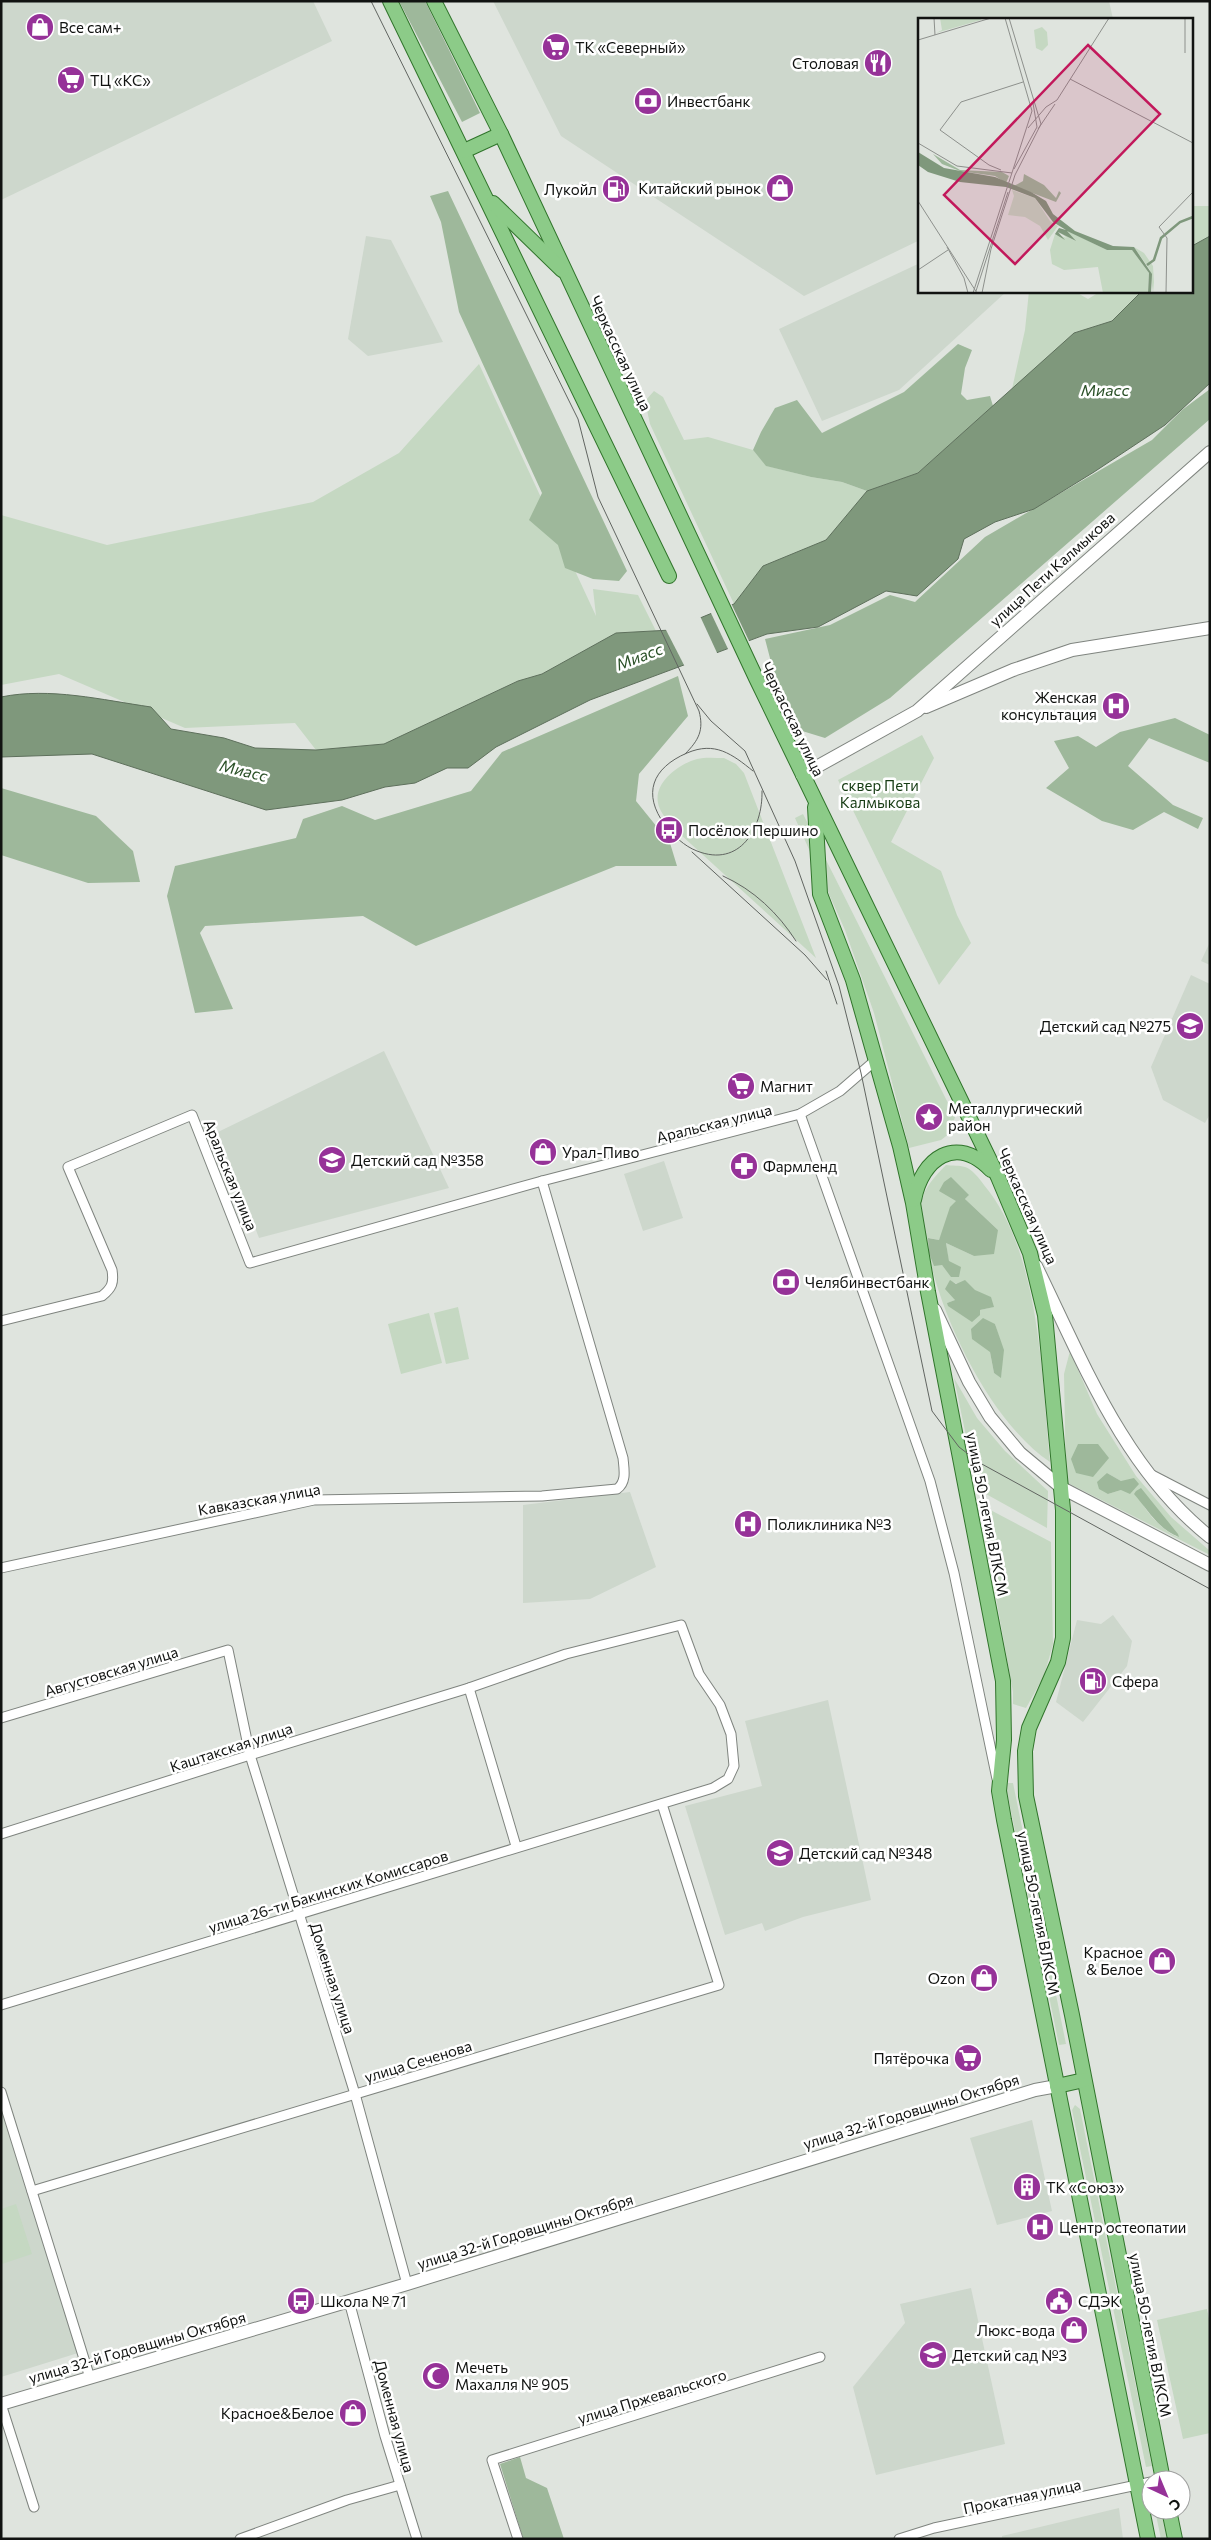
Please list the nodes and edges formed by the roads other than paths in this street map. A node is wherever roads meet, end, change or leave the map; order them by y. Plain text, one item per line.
1 (390, 1) edge
2 (434, 1) edge
3 (501, 134) junction
4 (464, 151) junction
5 (485, 196) junction
6 (568, 276) junction
7 (1210, 452) edge
8 (669, 576) dead end
9 (1210, 628) edge
10 (917, 711) junction
11 (802, 775) junction
12 (814, 800) junction
13 (877, 1059) junction
14 (800, 1114) junction
15 (998, 1177) junction
16 (542, 1181) junction
17 (913, 1203) junction
18 (1030, 1254) junction
19 (928, 1292) junction
20 (1, 1321) edge
21 (1146, 1472) junction
22 (1062, 1488) junction
23 (1210, 1505) edge
24 (1210, 1536) edge
25 (1210, 1566) edge
26 (1, 1568) edge
27 (681, 1625) joint
28 (228, 1650) joint
29 (469, 1688) junction
30 (1, 1718) edge
31 (250, 1755) junction
32 (999, 1791) junction
33 (662, 1804) junction
34 (1, 1834) edge
35 (516, 1846) junction
36 (299, 1916) junction
37 (1, 2005) edge
38 (1084, 2080) junction
39 (1056, 2086) junction
40 (1, 2092) edge
41 (355, 2094) junction
42 (32, 2191) junction
43 (407, 2284) junction
44 (349, 2301) junction
45 (820, 2357) dead end
46 (90, 2378) junction
47 (1, 2404) edge
48 (1157, 2470) edge
49 (1141, 2484) edge
50 (400, 2485) junction
51 (1137, 2485) junction
52 (34, 2507) dead end
53 (1171, 2520) edge
54 (240, 2539) edge
55 (417, 2539) edge
56 (518, 2539) edge
57 (898, 2539) edge
58 (1148, 2539) edge
59 (1175, 2539) edge

1 - 4 main road
2 - 3 main road, Черкасская улица
3 - 4 main road
3 - 6 main road, Черкасская улица
4 - 5 main road
5 - 6 main road
5 - 8 main road
6 - 11 main road, Черкасская улица
7 - 10 main road, улица Пети Калмыкова
9 - 10 main road, улица Пети Калмыкова
10 - 11 main road, улица Пети Калмыкова
11 - 12 main road, Черкасская улица
12 - 13 main road
12 - 15 main road, Черкасская улица
13 - 14 street, Аральская улица
13 - 17 main road
14 - 16 street, Аральская улица
14 - 32 street
15 - 17 main road
15 - 18 main road, Черкасская улица
16 - 20 street, Аральская улица
16 - 26 street, Кавказская улица
17 - 19 main road
18 - 21 main road, Черкасская улица
18 - 22 main road, улица 50-летия ВЛКСМ
19 - 22 main road
19 - 32 main road, улица 50-летия ВЛКСМ
21 - 23 street
21 - 24 main road, Черкасская улица
22 - 25 main road
22 - 38 main road, улица 50-летия ВЛКСМ
27 - 29 street, Каштакская улица
27 - 33 street, улица 26-ти Бакинских Комиссаров
28 - 30 street, Августовская улица
28 - 31 street, Доменная улица
29 - 31 street, Каштакская улица
29 - 35 street
31 - 34 street, Каштакская улица
31 - 36 street, Доменная улица
32 - 39 main road, улица 50-летия ВЛКСМ
33 - 35 street, улица 26-ти Бакинских Комиссаров
33 - 41 street, улица Сеченова
35 - 36 street, улица 26-ти Бакинских Комиссаров
36 - 37 street, улица 26-ти Бакинских Комиссаров
36 - 41 street, Доменная улица
38 - 39 main road
38 - 48 main road, улица 50-летия ВЛКСМ
39 - 43 main road, улица 32-й Годовщины Октября
39 - 51 main road, улица 50-летия ВЛКСМ
40 - 42 street
41 - 42 street, улица Сеченова
41 - 43 street, Доменная улица
42 - 46 street
43 - 44 main road, улица 32-й Годовщины Октября
44 - 46 main road, улица 32-й Годовщины Октября
44 - 50 street, Доменная улица
45 - 56 street, улица Пржевальского
46 - 47 main road, улица 32-й Годовщины Октября
47 - 52 street
49 - 51 street, Прокатная улица
50 - 54 street
50 - 55 street, Доменная улица
51 - 57 street, Прокатная улица
51 - 58 main road, улица 50-летия ВЛКСМ
53 - 59 main road

